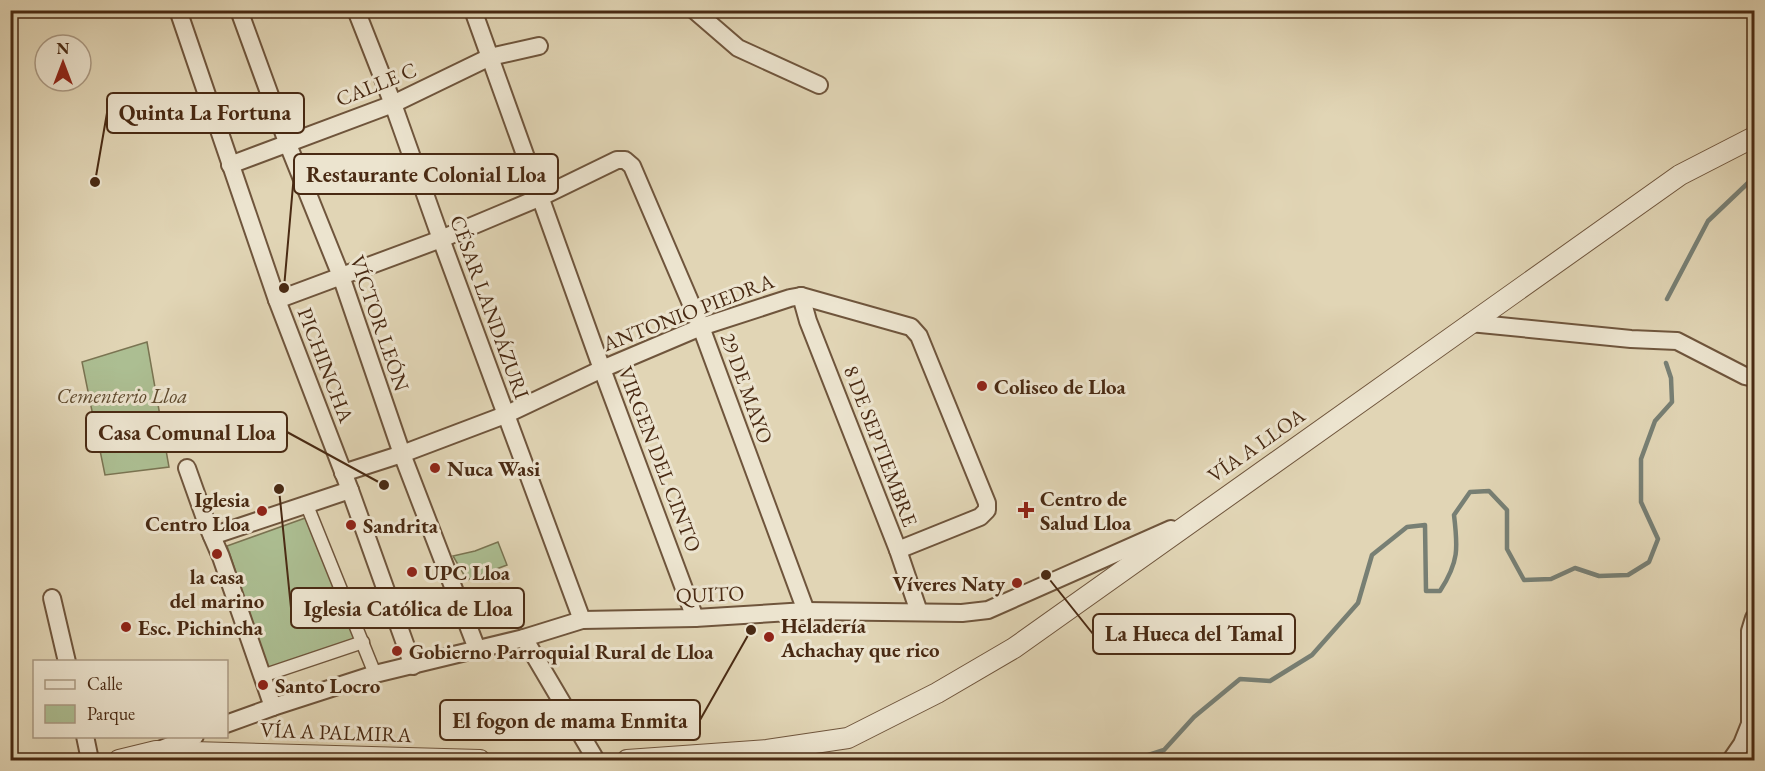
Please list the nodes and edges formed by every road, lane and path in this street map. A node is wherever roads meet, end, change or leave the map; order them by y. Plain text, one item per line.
1 (178, 10) edge
2 (356, 10) edge
3 (694, 10) edge
4 (474, 11) edge
5 (240, 13) dead end
6 (539, 46) dead end
7 (490, 57) junction
8 (819, 85) dead end
9 (393, 104) junction
10 (1755, 137) edge
11 (287, 142) junction
12 (230, 165) junction
13 (541, 197) junction
14 (441, 240) junction
15 (341, 276) junction
16 (801, 296) junction
17 (277, 300) junction
18 (1470, 323) junction
19 (701, 327) junction
20 (602, 369) junction
21 (1755, 378) edge
22 (505, 415) junction
23 (402, 454) junction
24 (187, 468) dead end
25 (343, 473) junction
26 (350, 490) junction
27 (306, 503) junction
28 (1191, 520) junction
29 (212, 536) junction
30 (898, 550) junction
31 (51, 598) dead end
32 (806, 611) junction
33 (919, 612) junction
34 (695, 618) junction
35 (1755, 618) edge
36 (582, 620) junction
37 (524, 638) junction
38 (363, 642) junction
39 (477, 649) junction
40 (66, 660) edge
41 (413, 666) junction
42 (375, 674) junction
43 (262, 676) junction
44 (273, 707) junction
45 (228, 723) edge
46 (84, 738) edge
47 (190, 738) edge
48 (156, 752) junction
49 (90, 760) edge
50 (120, 760) edge
51 (480, 760) edge
52 (596, 760) edge
53 (627, 760) edge
54 (1731, 760) edge

1 - 12 street, PICHINCHA
2 - 9 street, CÉSAR LANDÁZURI
3 - 8 street
4 - 7 street, VIRGEN DEL CINTO
5 - 11 street, VÍCTOR LEÓN
6 - 7 street, CALLE C
7 - 9 street, CALLE C
7 - 13 street, VIRGEN DEL CINTO
9 - 11 street, CALLE C
9 - 14 street, CÉSAR LANDÁZURI
10 - 18 street, VÍA A LLOA
11 - 12 street, CALLE C
11 - 15 street, VÍCTOR LEÓN
12 - 17 street, PICHINCHA
13 - 14 street
13 - 19 street, 29 DE MAYO
13 - 20 street, VIRGEN DEL CINTO
14 - 15 street
14 - 22 street, CÉSAR LANDÁZURI
15 - 17 street
15 - 23 street, VÍCTOR LEÓN
16 - 19 street, ANTONIO PIEDRA
16 - 30 street, 8 DE SEPTIEMBRE
16 - 30 street, ANTONIO PIEDRA
17 - 25 street, PICHINCHA
18 - 21 street
18 - 28 street, VÍA A LLOA
19 - 20 street, ANTONIO PIEDRA
19 - 32 street, 29 DE MAYO
20 - 22 street, ANTONIO PIEDRA
20 - 34 street, VIRGEN DEL CINTO
22 - 23 street, ANTONIO PIEDRA
22 - 36 street, CÉSAR LANDÁZURI
23 - 25 street, ANTONIO PIEDRA
23 - 39 street, VÍCTOR LEÓN
24 - 29 street
25 - 26 street, PICHINCHA
26 - 27 street
26 - 41 street, PICHINCHA
27 - 29 street
27 - 38 street
28 - 33 street, QUITO
28 - 53 street, VÍA A LLOA
29 - 43 street
30 - 33 street, 8 DE SEPTIEMBRE
31 - 40 street
32 - 33 street, QUITO
32 - 34 street, QUITO
34 - 36 street, QUITO
35 - 54 street
36 - 37 street, QUITO
37 - 39 street, QUITO
37 - 52 street
38 - 42 street
38 - 43 street
39 - 41 street, QUITO
41 - 42 street, QUITO
42 - 44 street, QUITO
43 - 44 street
44 - 45 street, QUITO
46 - 49 street
47 - 48 street
48 - 50 street, VÍA A PALMIRA
48 - 51 street, VÍA A PALMIRA

